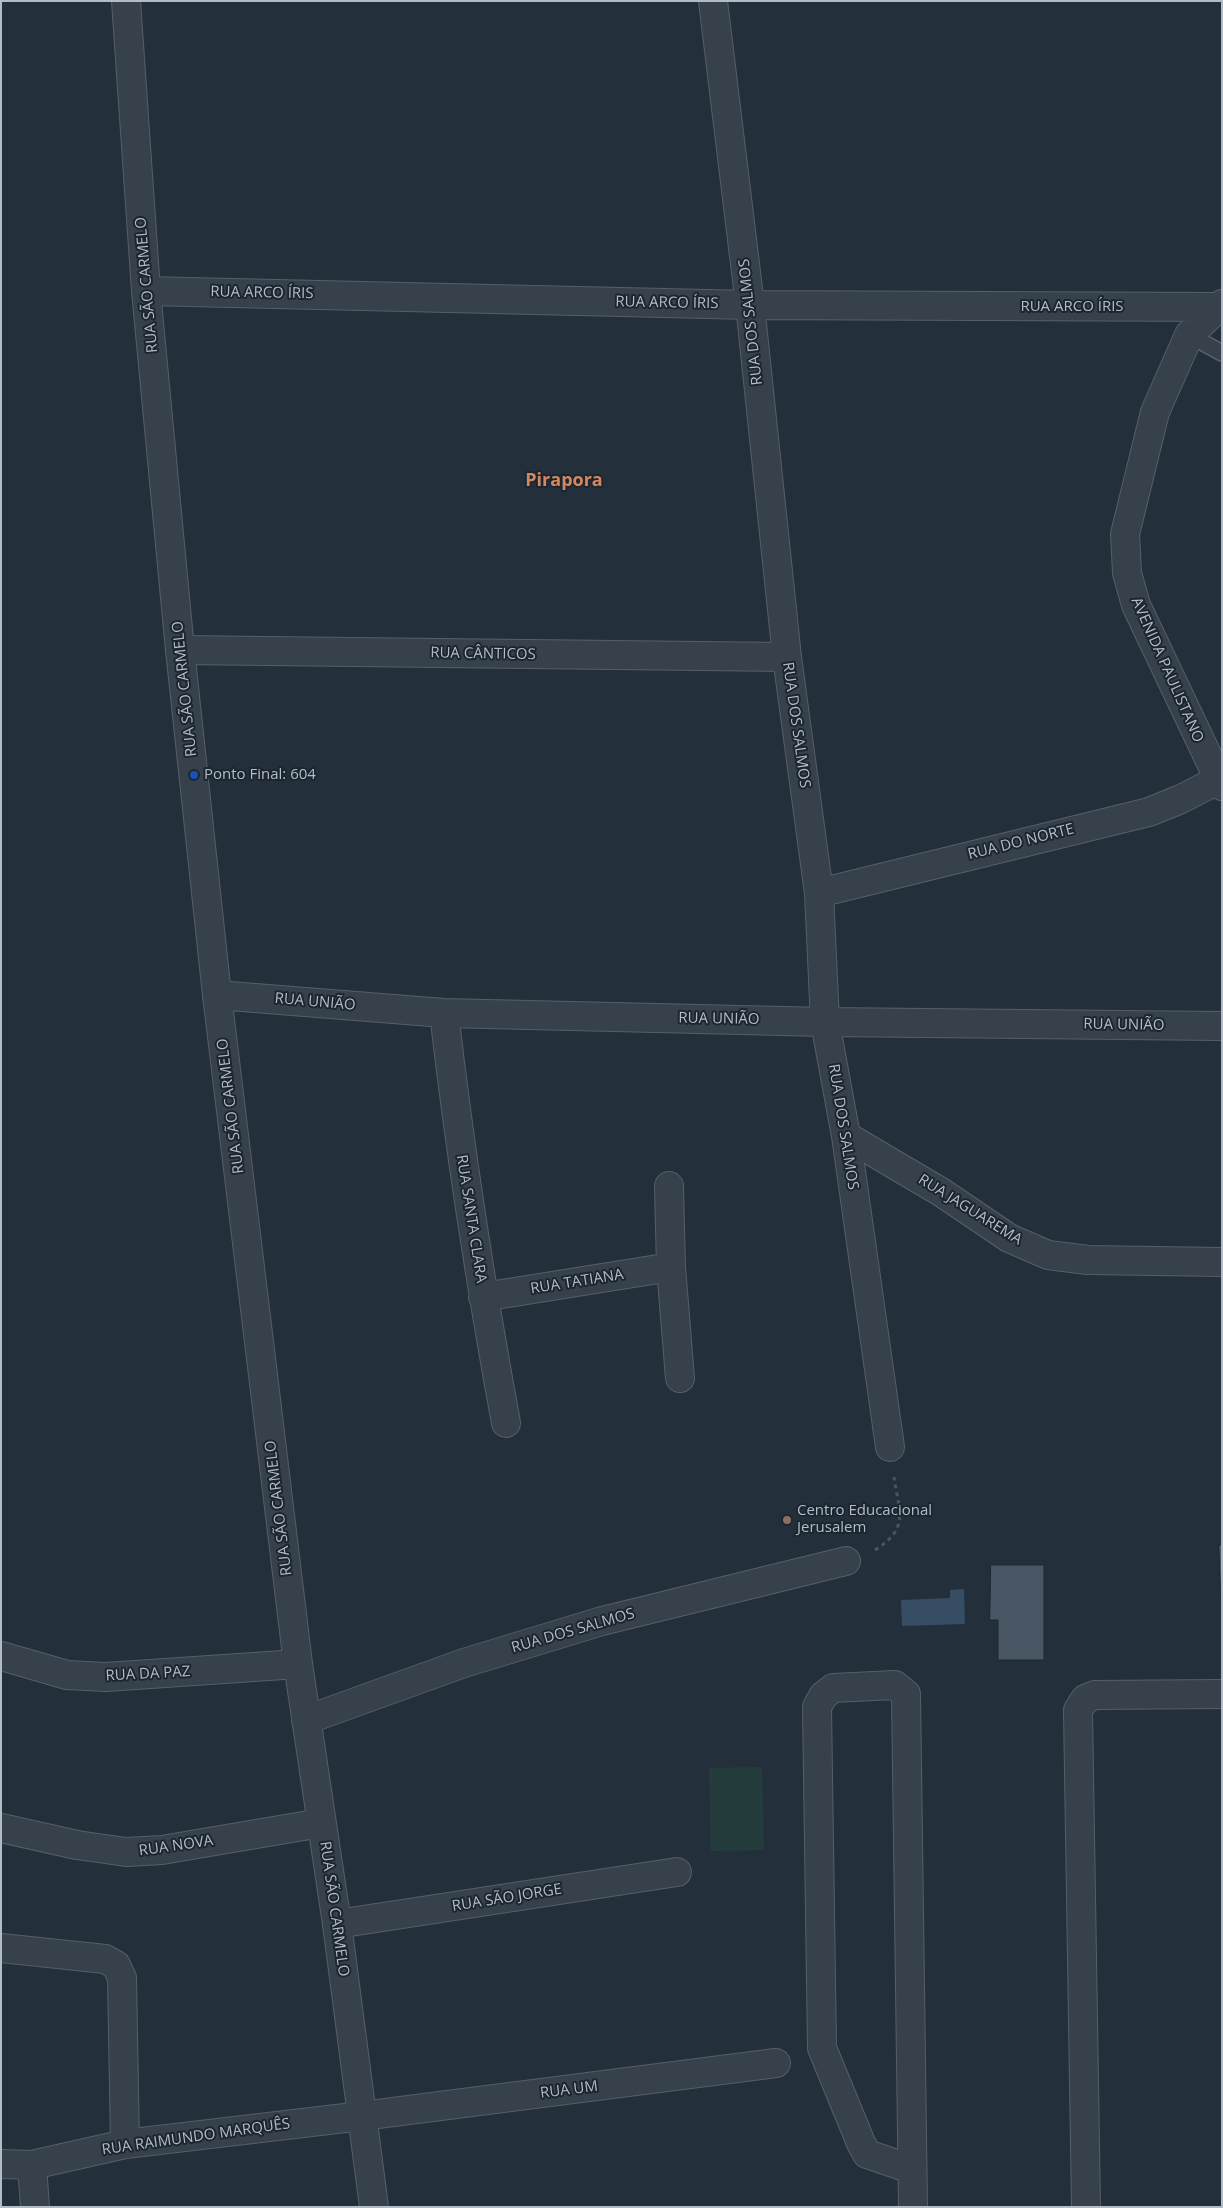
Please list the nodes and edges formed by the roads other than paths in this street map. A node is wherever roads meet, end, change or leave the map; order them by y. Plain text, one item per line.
1 (126, 1) edge
2 (713, 1) edge
3 (146, 290) junction
4 (750, 305) junction
5 (1220, 306) edge
6 (1189, 335) junction
7 (1222, 353) edge
8 (180, 650) junction
9 (786, 657) junction
10 (1220, 783) edge
11 (819, 892) junction
12 (217, 994) junction
13 (444, 1013) junction
14 (825, 1022) junction
15 (1222, 1026) edge
16 (846, 1136) junction
17 (669, 1186) dead end
18 (1222, 1262) edge
19 (671, 1267) junction
20 (483, 1297) junction
21 (680, 1378) dead end
22 (506, 1423) dead end
23 (890, 1447) road end
24 (846, 1560) road end
25 (1, 1656) edge
26 (298, 1664) junction
27 (1222, 1694) edge
28 (306, 1720) junction
29 (321, 1822) junction
30 (1, 1828) edge
31 (677, 1872) dead end
32 (337, 1924) junction
33 (1, 1948) edge
34 (776, 2063) dead end
35 (362, 2116) junction
36 (125, 2144) junction
37 (1, 2164) edge
38 (32, 2165) junction
39 (911, 2169) junction
40 (35, 2207) edge
41 (374, 2207) edge
42 (913, 2207) edge
43 (1086, 2207) edge

1 - 3 street, RUA SÃO CARMELO
2 - 4 street, RUA DOS SALMOS
3 - 4 street, RUA ARCO ÍRIS
3 - 8 street, RUA SÃO CARMELO
4 - 5 street, RUA ARCO ÍRIS
4 - 9 street, RUA DOS SALMOS
5 - 6 street, AVENIDA PAULISTANO
6 - 7 lane
6 - 10 street, AVENIDA PAULISTANO
8 - 9 street, RUA CÂNTICOS
8 - 12 street, RUA SÃO CARMELO
9 - 11 street, RUA DOS SALMOS
10 - 11 street, RUA DO NORTE
11 - 14 street, RUA DOS SALMOS
12 - 13 street, RUA UNIÃO
12 - 26 street, RUA SÃO CARMELO
13 - 14 street, RUA UNIÃO
13 - 20 street, RUA SANTA CLARA
14 - 15 street, RUA UNIÃO
14 - 16 street, RUA DOS SALMOS
16 - 18 street, RUA JAGUAREMA
16 - 23 street, RUA DOS SALMOS
17 - 19 street
19 - 20 street, RUA TATIANA
19 - 21 street
20 - 22 street, RUA SANTA CLARA
24 - 28 street, RUA DOS SALMOS
25 - 26 street, RUA DA PAZ
26 - 28 street, RUA SÃO CARMELO
27 - 43 street
28 - 29 street, RUA SÃO CARMELO
29 - 30 street, RUA NOVA
29 - 32 street, RUA SÃO CARMELO
31 - 32 street, RUA SÃO JORGE
32 - 35 street, RUA SÃO CARMELO
33 - 36 street
34 - 35 street, RUA UM
35 - 36 street, RUA RAIMUNDO MARQUÊS
35 - 41 street, RUA SÃO CARMELO
36 - 38 street, RUA RAIMUNDO MARQUÊS
37 - 38 street, RUA RAIMUNDO MARQUÊS
38 - 40 street
39 - 39 street
39 - 42 street

